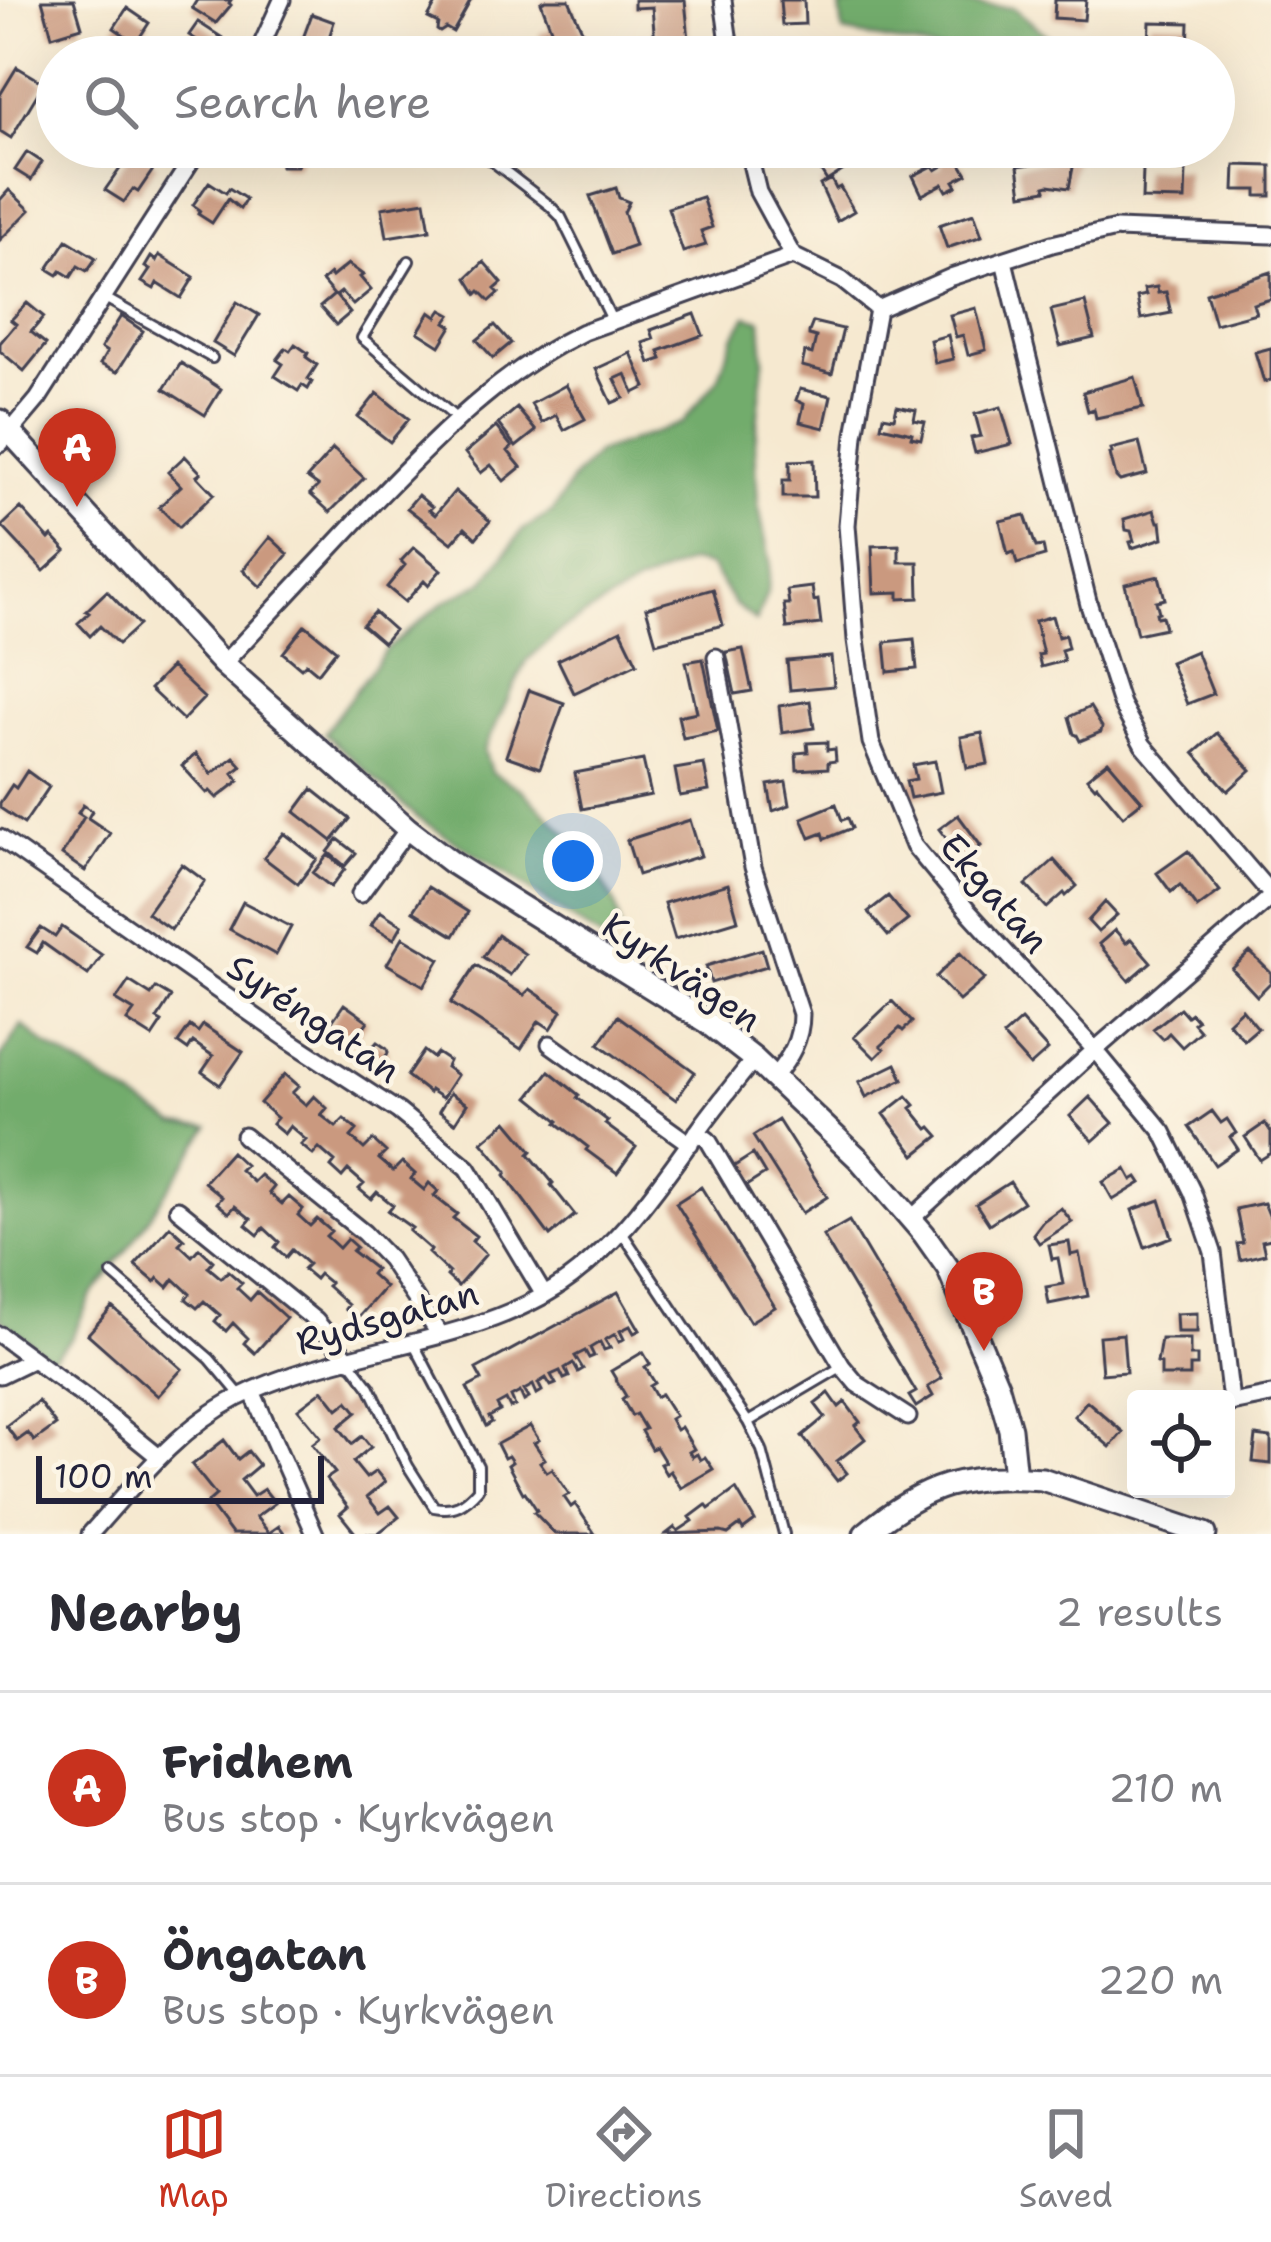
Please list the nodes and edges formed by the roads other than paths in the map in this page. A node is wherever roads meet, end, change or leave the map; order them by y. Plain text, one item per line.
1 (282, 0) edge
2 (723, 0) edge
3 (266, 36) edge
4 (728, 36) edge
5 (187, 168) edge
6 (501, 168) edge
7 (752, 168) edge
8 (1271, 235) edge
9 (793, 256) junction
10 (409, 261) dead end
11 (1004, 261) junction
12 (104, 297) junction
13 (878, 309) junction
14 (613, 322) junction
15 (212, 358) dead end
16 (457, 419) junction
17 (4, 432) edge
18 (716, 657) dead end
19 (223, 664) junction
20 (408, 829) junction
21 (0, 838) edge
22 (361, 894) dead end
23 (1271, 896) edge
24 (550, 1044) dead end
25 (1095, 1050) junction
26 (754, 1059) junction
27 (774, 1077) junction
28 (244, 1136) dead end
29 (693, 1138) junction
30 (178, 1209) dead end
31 (911, 1219) junction
32 (621, 1231) junction
33 (112, 1274) dead end
34 (544, 1295) junction
35 (0, 1335) edge
36 (440, 1335) junction
37 (414, 1343) junction
38 (32, 1360) junction
39 (349, 1360) junction
40 (842, 1366) junction
41 (0, 1375) edge
42 (1227, 1390) edge
43 (247, 1393) junction
44 (1271, 1395) edge
45 (1235, 1401) edge
46 (908, 1418) dead end
47 (748, 1422) junction
48 (159, 1457) junction
49 (1016, 1477) junction
50 (90, 1534) edge
51 (315, 1534) edge
52 (784, 1534) edge
53 (866, 1534) edge
54 (1205, 1534) edge

1 - 3 street
2 - 4 street
5 - 12 street
6 - 14 lane
7 - 9 street
8 - 11 street
9 - 13 street
9 - 14 street
10 - 16 lane
11 - 13 street
11 - 23 street
12 - 15 lane
12 - 17 street
13 - 25 street, Ekgatan
14 - 16 street
16 - 19 street
17 - 19 street, Kyrkvägen
18 - 27 street
19 - 20 street, Kyrkvägen
20 - 22 street
20 - 26 street, Kyrkvägen
21 - 34 street, Syréngatan
23 - 25 street
24 - 29 street
25 - 31 street
25 - 42 street, Ekgatan
26 - 27 street, Kyrkvägen
26 - 29 street, Rydsgatan
27 - 31 street, Kyrkvägen
28 - 36 street
29 - 32 street, Rydsgatan
29 - 40 street
30 - 39 street
31 - 49 street, Kyrkvägen
32 - 34 street, Rydsgatan
32 - 47 lane
33 - 43 lane
34 - 36 street, Rydsgatan
35 - 38 street
36 - 37 street, Rydsgatan
37 - 39 street, Rydsgatan
37 - 39 lane
38 - 41 street
38 - 48 street
39 - 43 street, Rydsgatan
40 - 46 street
40 - 47 lane
43 - 48 street, Rydsgatan
43 - 51 street
44 - 45 street
47 - 52 lane
48 - 50 street, Rydsgatan
49 - 53 street
49 - 54 street

